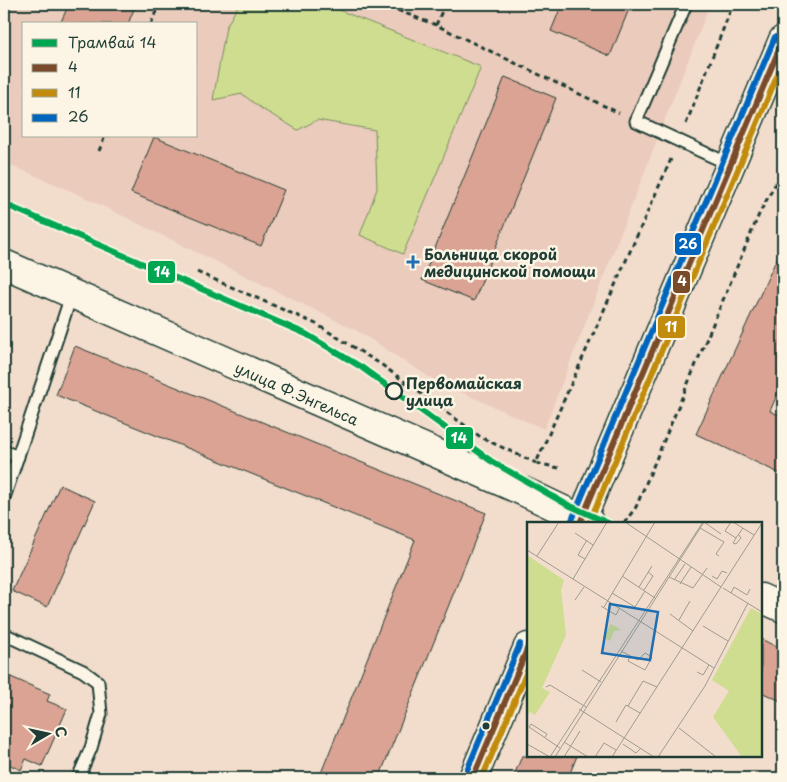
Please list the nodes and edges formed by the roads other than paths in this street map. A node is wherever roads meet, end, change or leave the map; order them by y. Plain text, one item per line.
1 (686, 4) edge
2 (783, 40) edge
3 (731, 165) junction
4 (4, 264) edge
5 (72, 294) junction
6 (4, 451) edge
7 (18, 457) junction
8 (4, 498) edge
9 (584, 522) edge
10 (762, 598) edge
11 (783, 608) edge
12 (4, 634) edge
13 (527, 649) edge
14 (78, 778) edge
15 (473, 778) edge

1 - 3 lane
2 - 3 main road
3 - 9 main road
4 - 5 main road, улица Ф.Энгельса
5 - 7 lane
5 - 9 main road, улица Ф.Энгельса
6 - 7 lane
7 - 8 lane
10 - 11 main road
12 - 14 lane
13 - 15 main road

